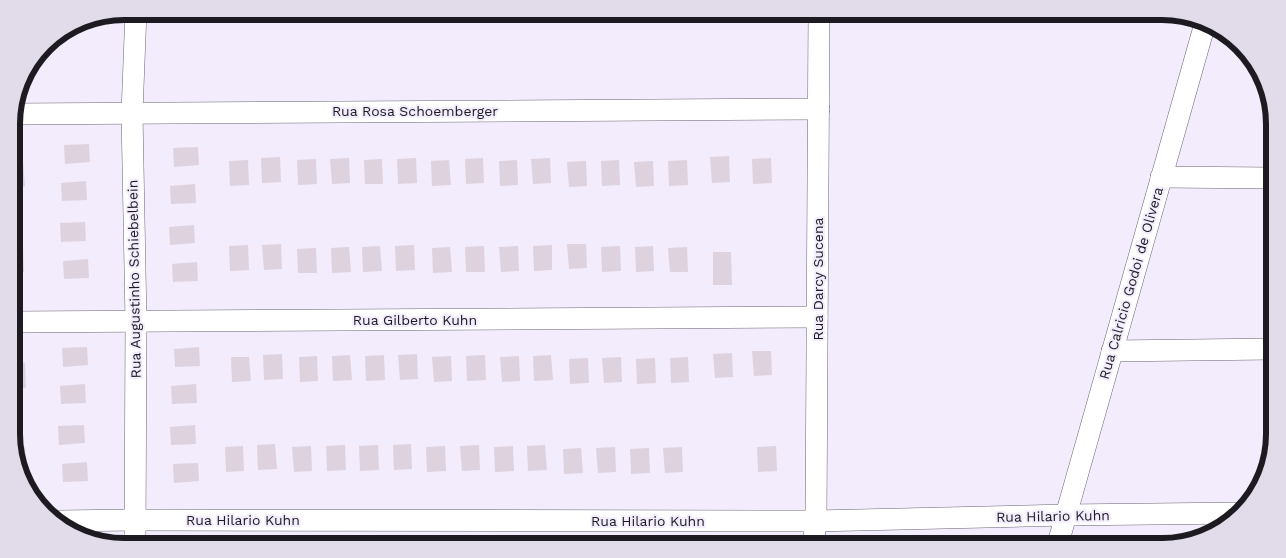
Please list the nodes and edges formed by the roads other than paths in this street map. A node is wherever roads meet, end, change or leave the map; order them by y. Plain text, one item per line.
1 (136, 20) edge
2 (819, 20) edge
3 (1204, 29) edge
4 (819, 109) junction
5 (132, 113) junction
6 (20, 114) edge
7 (1161, 178) junction
8 (1266, 178) edge
9 (817, 318) junction
10 (20, 322) edge
11 (136, 322) junction
12 (1266, 349) edge
13 (1112, 351) junction
14 (1230, 513) edge
15 (1065, 515) junction
16 (135, 520) junction
17 (67, 521) edge
18 (816, 521) junction
19 (135, 538) edge
20 (814, 538) edge
21 (1058, 538) edge

1 - 5 street, Rua Augustinho Schiebelbein
2 - 4 street, Rua Darcy Sucena
3 - 7 street, Rua Calricio Godoi de Olivera
4 - 5 street, Rua Rosa Schoemberger
4 - 9 street, Rua Darcy Sucena
5 - 6 street, Rua Rosa Schoemberger
5 - 11 street, Rua Augustinho Schiebelbein
7 - 8 street
7 - 13 street, Rua Calricio Godoi de Olivera
9 - 11 street, Rua Gilberto Kuhn
9 - 18 street, Rua Darcy Sucena
10 - 11 street, Rua Gilberto Kuhn
11 - 16 street, Rua Augustinho Schiebelbein
12 - 13 street
13 - 15 street, Rua Calricio Godoi de Olivera
14 - 15 street, Rua Hilario Kuhn
15 - 18 street, Rua Hilario Kuhn
15 - 21 street, Rua Calricio Godoi de Olivera
16 - 17 street, Rua Hilario Kuhn
16 - 18 street, Rua Hilario Kuhn
16 - 19 street, Rua Augustinho Schiebelbein
18 - 20 street, Rua Darcy Sucena

